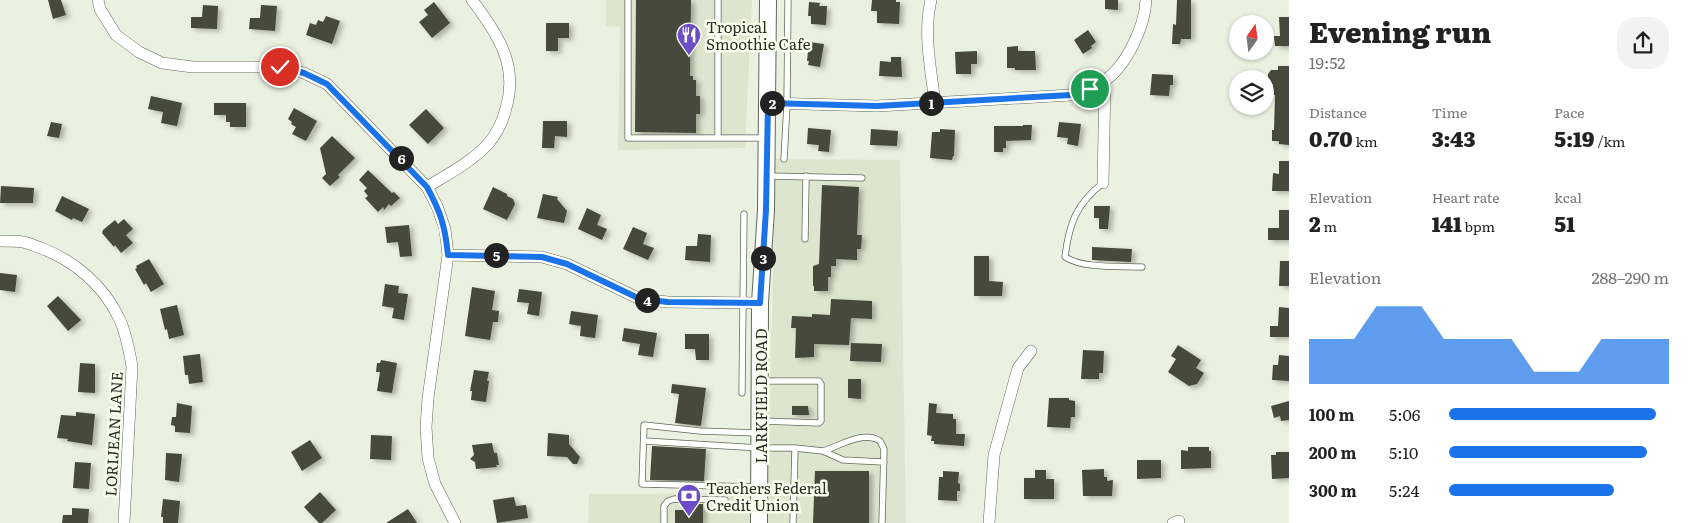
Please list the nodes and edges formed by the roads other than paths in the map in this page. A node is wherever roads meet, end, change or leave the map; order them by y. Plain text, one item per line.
1 (98, 0) edge
2 (472, 0) edge
3 (628, 0) edge
4 (718, 0) edge
5 (768, 0) edge
6 (788, 0) edge
7 (931, 0) edge
8 (1146, 0) edge
9 (1105, 80) junction
10 (768, 103) junction
11 (935, 103) junction
12 (787, 104) junction
13 (718, 138) junction
14 (767, 138) junction
15 (784, 159) dead end
16 (766, 176) junction
17 (806, 176) junction
18 (862, 178) dead end
19 (1103, 183) joint
20 (427, 187) junction
21 (744, 214) dead end
22 (805, 239) dead end
23 (0, 241) edge
24 (448, 255) junction
25 (1142, 267) dead end
26 (744, 303) junction
27 (760, 303) junction
28 (1031, 351) dead end
29 (760, 381) junction
30 (742, 393) dead end
31 (760, 434) junction
32 (644, 441) junction
33 (795, 448) junction
34 (823, 451) junction
35 (884, 462) junction
36 (760, 487) junction
37 (725, 500) dead end
38 (124, 523) edge
39 (455, 523) edge
40 (664, 523) edge
41 (759, 523) edge
42 (793, 523) edge
43 (882, 523) edge
44 (989, 523) edge

1 - 20 street
2 - 20 street
3 - 13 lane
4 - 13 lane
5 - 10 main road, LARKFIELD ROAD
6 - 12 lane
7 - 11 street
8 - 9 street
9 - 11 street
9 - 19 street
10 - 12 street
10 - 14 main road, LARKFIELD ROAD
11 - 12 street
12 - 15 lane
13 - 14 lane
14 - 16 main road, LARKFIELD ROAD
16 - 17 lane
16 - 27 main road, LARKFIELD ROAD
17 - 18 lane
17 - 22 lane
19 - 25 lane
20 - 24 street
21 - 26 lane
23 - 38 street, LORIJEAN LANE
24 - 26 street
24 - 39 street
26 - 27 street
26 - 30 lane
27 - 29 main road, LARKFIELD ROAD
28 - 44 street
29 - 31 main road, LARKFIELD ROAD
29 - 31 lane
31 - 32 lane
31 - 32 lane
31 - 33 lane
31 - 36 main road, LARKFIELD ROAD
32 - 36 lane
33 - 34 lane
33 - 42 lane
34 - 35 lane
34 - 35 lane
35 - 43 lane
36 - 41 main road, LARKFIELD ROAD
37 - 40 lane

